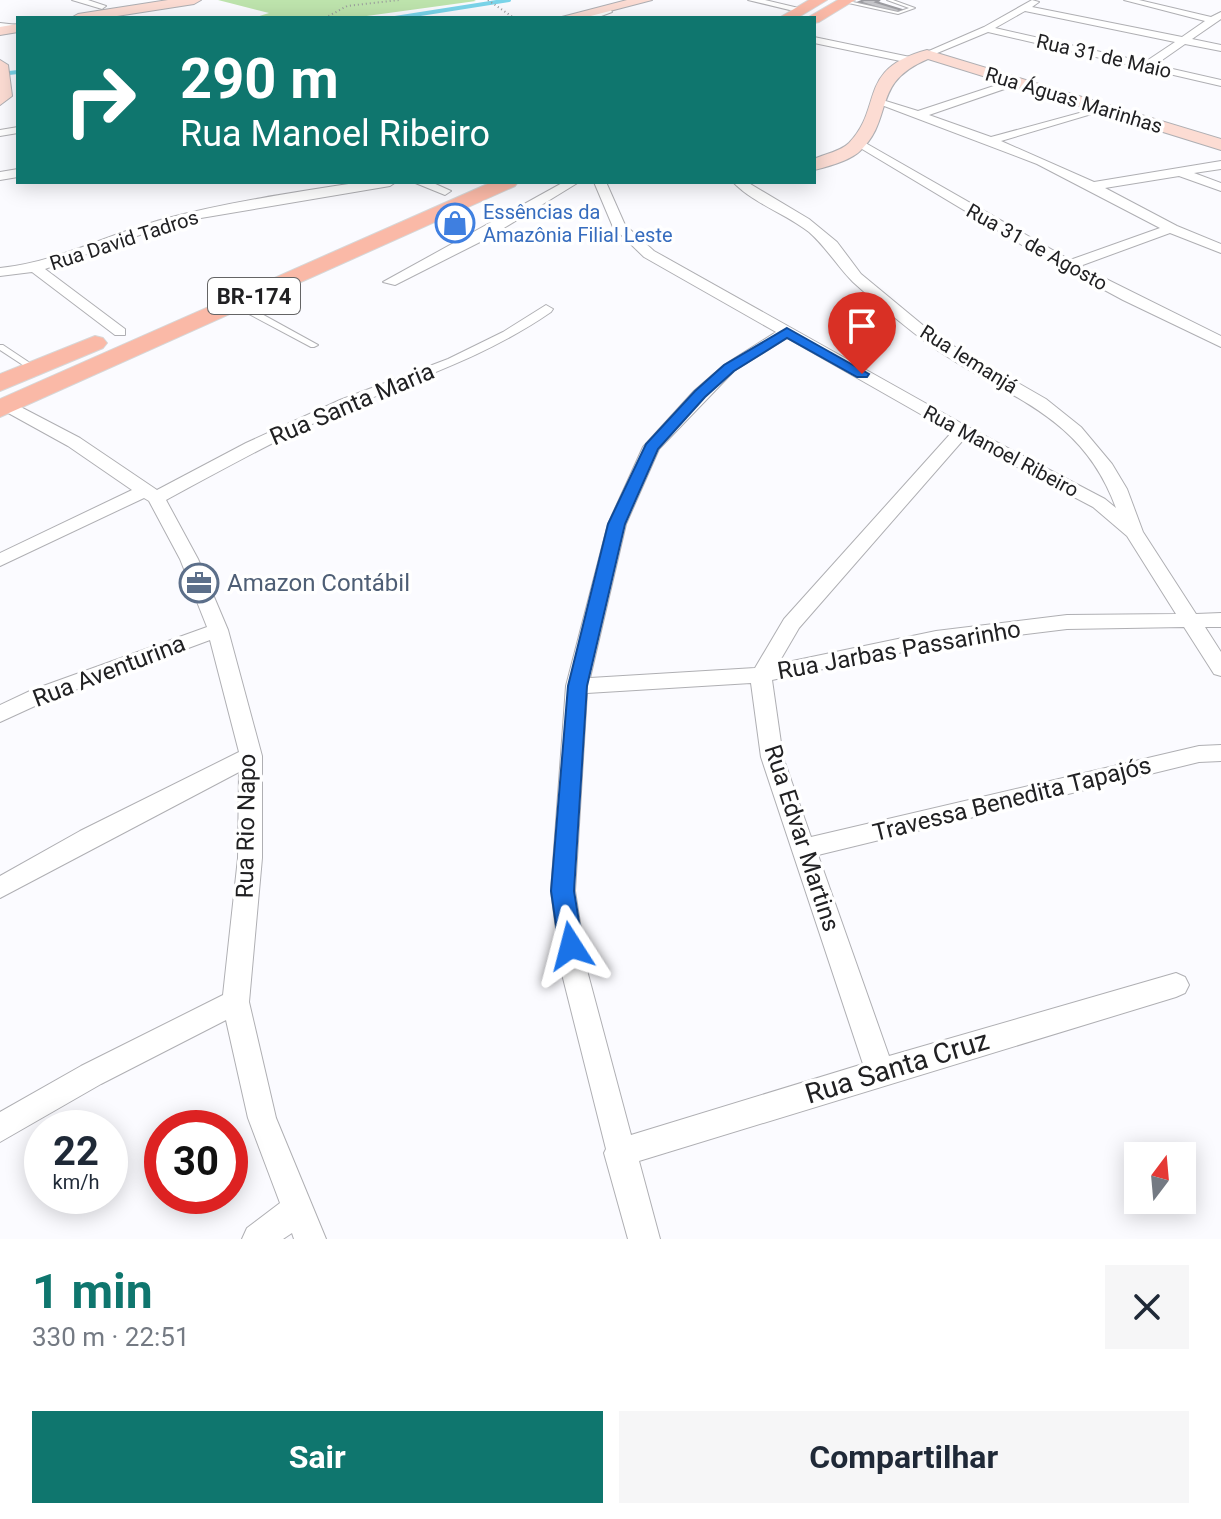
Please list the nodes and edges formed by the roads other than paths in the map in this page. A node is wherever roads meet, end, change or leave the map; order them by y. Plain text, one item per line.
1 (76, 0) edge
2 (194, 0) edge
3 (645, 0) edge
4 (752, 0) edge
5 (820, 0) edge
6 (1039, 0) edge
7 (1128, 0) edge
8 (847, 1) edge
9 (892, 1) edge
10 (102, 6) dead end
11 (877, 8) junction
12 (1023, 8) junction
13 (609, 10) junction
14 (808, 14) edge
15 (91, 16) edge
16 (576, 16) edge
17 (592, 16) edge
18 (1217, 17) edge
19 (987, 29) junction
20 (816, 40) edge
21 (1187, 41) junction
22 (1221, 48) edge
23 (927, 54) junction
24 (910, 60) junction
25 (0, 65) edge
26 (1146, 66) junction
27 (1015, 82) junction
28 (1221, 83) edge
29 (1, 99) edge
30 (876, 101) junction
31 (1101, 108) junction
32 (918, 115) junction
33 (989, 141) junction
34 (858, 143) junction
35 (1221, 145) edge
36 (816, 164) edge
37 (1221, 165) edge
38 (1183, 173) junction
39 (378, 184) edge
40 (504, 184) edge
41 (570, 184) edge
42 (601, 184) edge
43 (742, 184) edge
44 (455, 186) edge
45 (1093, 186) junction
46 (1221, 187) edge
47 (1168, 229) junction
48 (1221, 249) edge
49 (1070, 265) junction
50 (37, 269) junction
51 (0, 272) edge
52 (390, 282) dead end
53 (237, 304) junction
54 (546, 309) dead end
55 (120, 332) junction
56 (787, 332) junction
57 (1221, 342) edge
58 (314, 345) dead end
59 (0, 347) edge
60 (35, 369) junction
61 (2, 399) edge
62 (962, 431) junction
63 (151, 494) junction
64 (1134, 532) junction
65 (0, 560) edge
66 (1189, 619) junction
67 (1221, 620) edge
68 (218, 630) junction
69 (1221, 669) edge
70 (761, 675) junction
71 (577, 686) junction
72 (0, 714) edge
73 (1221, 753) edge
74 (251, 756) junction
75 (803, 849) junction
76 (0, 888) edge
77 (1176, 985) dead end
78 (236, 1002) junction
79 (880, 1072) junction
80 (0, 1128) edge
81 (619, 1153) junction
82 (299, 1208) junction
83 (258, 1239) edge
84 (310, 1239) edge
85 (644, 1239) edge

1 - 10 street
2 - 15 street
3 - 13 street
4 - 14 street
5 - 14 main road
6 - 12 street
7 - 18 street
8 - 11 lane
8 - 14 main road
9 - 11 lane
9 - 11 lane
12 - 19 street
12 - 21 street
13 - 16 street
13 - 17 street
18 - 21 street
19 - 23 street
19 - 26 street, Rua 31 de Maio
20 - 24 street
21 - 22 street
21 - 26 street
23 - 24 street
23 - 27 street, Rua Águas Marinhas
24 - 30 street
25 - 29 street
26 - 28 street, Rua 31 de Maio
27 - 31 street, Rua Águas Marinhas
27 - 32 street
30 - 32 street
30 - 34 street
31 - 33 street
31 - 35 street, Rua Águas Marinhas
32 - 33 street
33 - 45 street
34 - 36 street
34 - 49 street, Rua 31 de Agosto
37 - 38 street
38 - 45 street
38 - 46 street
39 - 50 street, Rua David Tadros
40 - 53 main road, BR-174
41 - 52 street
42 - 56 street, Rua Manoel Ribeiro
43 - 64 street, Rua Iemanjá
44 - 55 main road, BR-174
45 - 47 street
47 - 48 street
47 - 49 street
49 - 57 street, Rua 31 de Agosto
50 - 51 street, Rua David Tadros
50 - 55 street
53 - 58 lane
53 - 61 main road, BR-174
54 - 63 street, Rua Santa Maria
55 - 60 main road, BR-174
56 - 62 street, Rua Manoel Ribeiro
56 - 71 street
59 - 60 lane
60 - 61 main road, BR-174
61 - 63 street, Rua Rio Napo
62 - 64 street, Rua Manoel Ribeiro
62 - 70 street
63 - 65 street, Rua Santa Maria
63 - 68 street, Rua Rio Napo
64 - 66 street
66 - 67 street, Rua Jarbas Passarinho
66 - 69 street
66 - 70 street, Rua Jarbas Passarinho
68 - 72 street, Rua Aventurina
68 - 74 street, Rua Rio Napo
70 - 71 street, Rua Jarbas Passarinho
70 - 75 street, Rua Edvar Martins
71 - 81 street
73 - 75 street, Travessa Benedita Tapajós
74 - 76 street
74 - 78 street, Rua Rio Napo
75 - 79 street, Rua Edvar Martins
77 - 79 street, Rua Santa Cruz
78 - 80 street
78 - 82 street, Rua Rio Napo
79 - 81 street, Rua Santa Cruz
81 - 85 street
82 - 83 street
82 - 84 street, Rua Rio Napo

